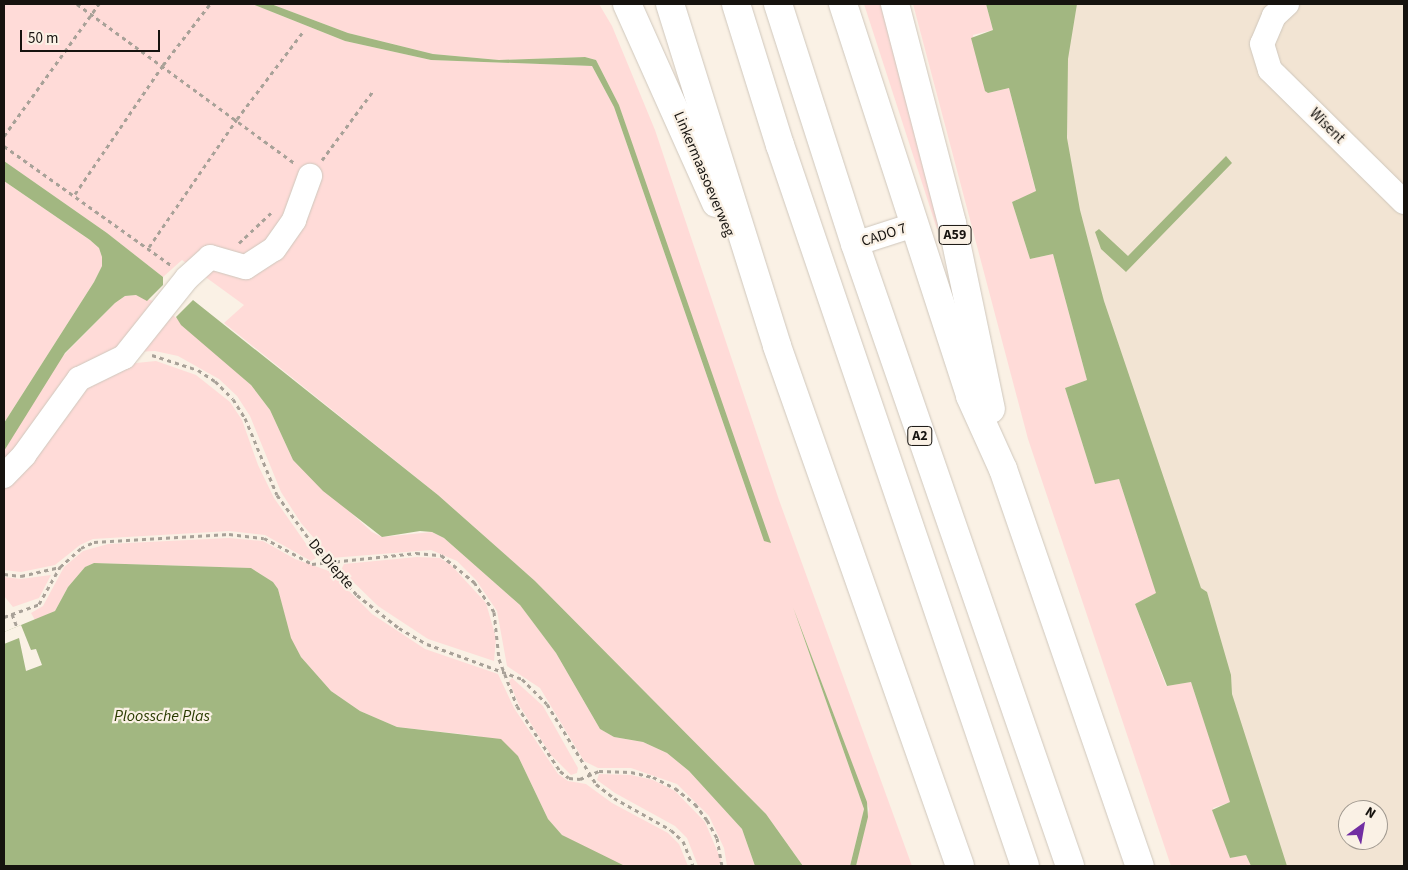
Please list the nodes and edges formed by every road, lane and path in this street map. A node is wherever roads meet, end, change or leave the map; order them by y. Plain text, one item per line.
1 (77, 4) edge
2 (99, 4) edge
3 (210, 4) edge
4 (627, 4) edge
5 (670, 4) edge
6 (736, 4) edge
7 (778, 4) edge
8 (843, 4) edge
9 (895, 4) edge
10 (1286, 4) edge
11 (91, 14) junction
12 (302, 33) dead end
13 (163, 65) junction
14 (373, 91) dead end
15 (237, 120) junction
16 (4, 136) edge
17 (4, 146) edge
18 (310, 176) junction
19 (75, 194) junction
20 (1404, 202) edge
21 (275, 209) dead end
22 (914, 225) junction
23 (855, 244) junction
24 (149, 247) junction
25 (210, 257) junction
26 (187, 278) junction
27 (777, 346) junction
28 (124, 357) junction
29 (1003, 469) junction
30 (4, 476) edge
31 (329, 564) junction
32 (60, 566) junction
33 (4, 574) edge
34 (12, 614) junction
35 (4, 617) edge
36 (17, 627) dead end
37 (502, 669) junction
38 (587, 774) junction
39 (693, 866) edge
40 (722, 866) edge
41 (960, 866) edge
42 (1025, 866) edge
43 (1070, 866) edge
44 (1140, 866) edge

1 - 11 path
2 - 11 path
3 - 13 path
4 - 27 highway, Linkermaasoeverweg
5 - 27 highway
6 - 42 highway
7 - 23 highway, A2
8 - 22 highway
9 - 29 highway, A59
10 - 20 street, Wisent
11 - 13 path
11 - 16 path
12 - 15 path
13 - 15 path
13 - 19 path
14 - 18 path
15 - 18 path
15 - 24 path
17 - 19 path
18 - 25 street
19 - 24 path
21 - 25 path
22 - 23 street, CADO 7
22 - 29 highway
23 - 43 highway, A2
24 - 26 path
25 - 26 street
26 - 28 street
27 - 41 highway
28 - 30 street
28 - 31 path, De Diepte
29 - 44 highway
31 - 32 path
31 - 37 path, De Diepte
31 - 37 path
32 - 33 path
32 - 34 path
34 - 35 path
34 - 36 path
37 - 38 path, De Diepte
37 - 38 path
38 - 39 path, De Diepte
38 - 40 path

